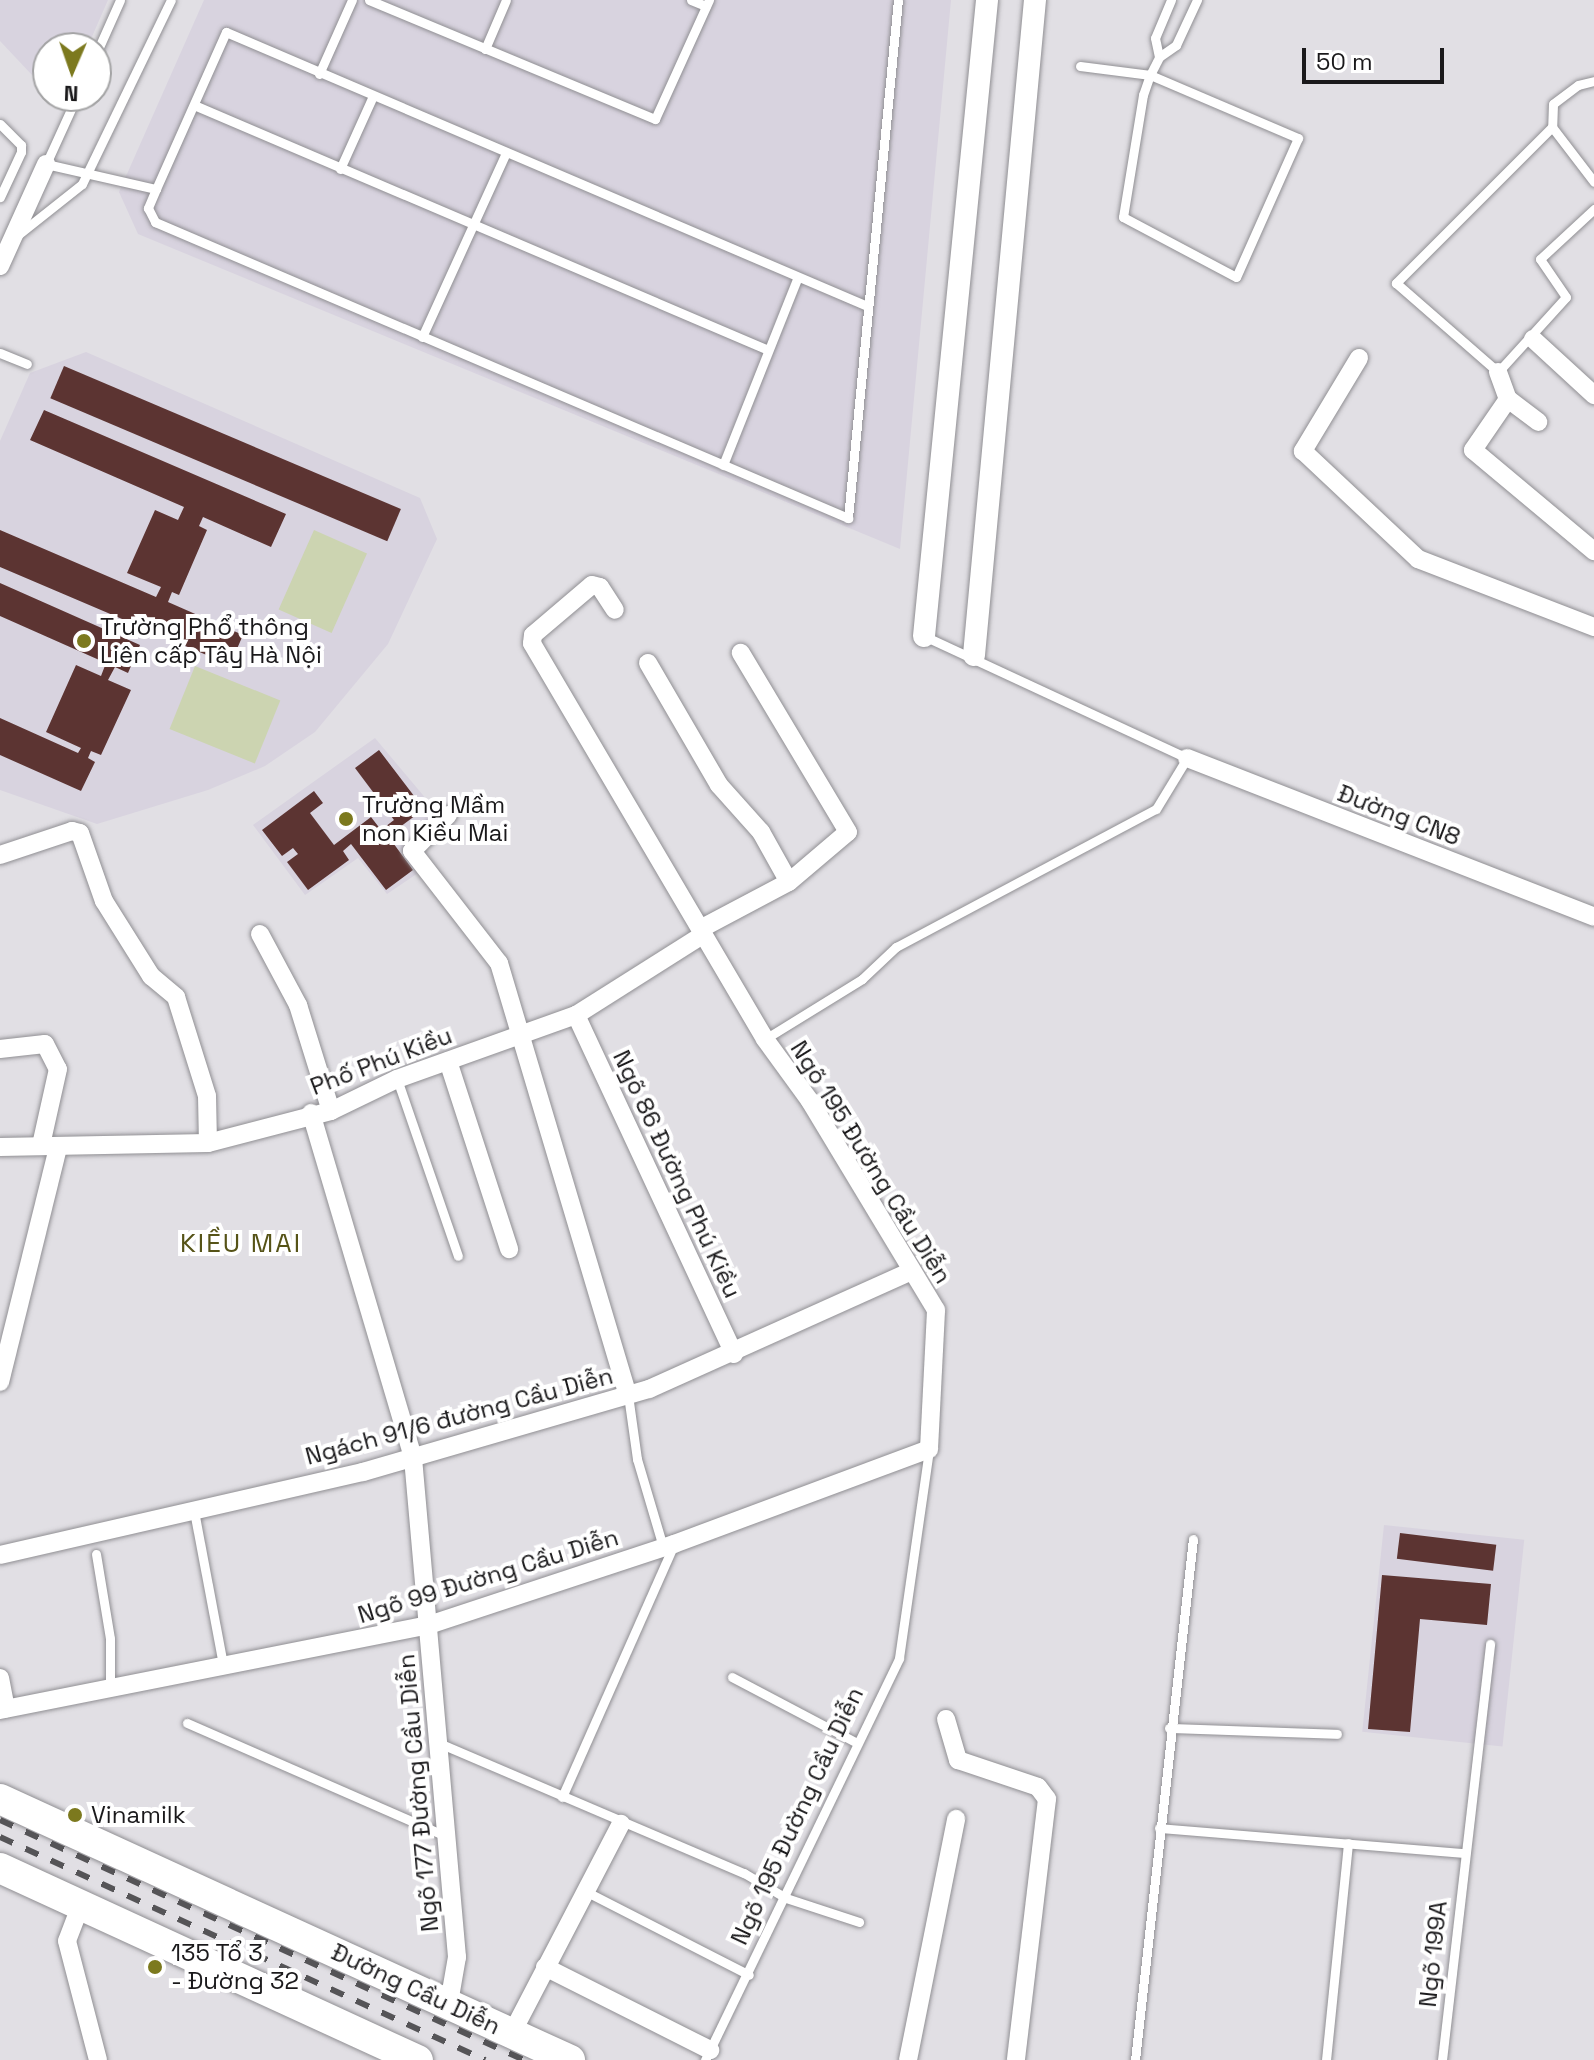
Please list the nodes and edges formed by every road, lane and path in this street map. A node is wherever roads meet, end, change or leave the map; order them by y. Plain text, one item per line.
1 (120, 0) edge
2 (171, 0) edge
3 (352, 0) edge
4 (369, 0) edge
5 (506, 0) edge
6 (691, 0) edge
7 (898, 0) edge
8 (987, 0) edge
9 (1035, 0) edge
10 (1171, 0) edge
11 (1197, 0) edge
12 (708, 3) edge
13 (106, 32) edge
14 (485, 49) junction
15 (1159, 57) junction
16 (1080, 66) dead end
17 (319, 74) junction
18 (1150, 75) junction
19 (1594, 81) edge
20 (372, 98) junction
21 (194, 105) junction
22 (70, 112) edge
23 (0, 124) edge
24 (1552, 127) junction
25 (505, 155) junction
26 (46, 164) junction
27 (340, 169) junction
28 (87, 173) junction
29 (1594, 182) edge
30 (156, 189) junction
31 (0, 197) edge
32 (1594, 209) edge
33 (474, 225) junction
34 (11, 241) junction
35 (0, 266) edge
36 (798, 277) junction
37 (867, 306) junction
38 (422, 337) junction
39 (1533, 339) junction
40 (768, 350) junction
41 (0, 353) edge
42 (1359, 358) dead end
43 (27, 364) dead end
44 (1498, 372) junction
45 (1594, 395) edge
46 (1508, 399) junction
47 (1538, 422) dead end
48 (723, 465) junction
49 (1593, 548) edge
50 (615, 610) dead end
51 (1594, 627) edge
52 (924, 636) joint
53 (741, 653) dead end
54 (974, 655) junction
55 (648, 663) dead end
56 (1187, 758) junction
57 (448, 815) dead end
58 (0, 855) edge
59 (789, 882) junction
60 (1594, 917) edge
61 (703, 931) junction
62 (260, 934) dead end
63 (576, 1015) junction
64 (518, 1032) junction
65 (765, 1039) junction
66 (0, 1049) edge
67 (448, 1061) junction
68 (397, 1079) junction
69 (331, 1111) junction
70 (311, 1113) junction
71 (208, 1143) junction
72 (50, 1146) junction
73 (0, 1147) edge
74 (509, 1249) dead end
75 (458, 1256) dead end
76 (912, 1271) junction
77 (734, 1354) junction
78 (0, 1382) edge
79 (628, 1395) junction
80 (929, 1449) junction
81 (413, 1458) junction
82 (194, 1508) junction
83 (1193, 1539) dead end
84 (668, 1546) junction
85 (96, 1554) dead end
86 (0, 1555) edge
87 (426, 1626) junction
88 (1490, 1644) dead end
89 (223, 1665) junction
90 (732, 1677) dead end
91 (0, 1678) edge
92 (110, 1686) junction
93 (3, 1709) edge
94 (946, 1719) dead end
95 (187, 1723) dead end
96 (1169, 1728) junction
97 (1337, 1734) dead end
98 (857, 1743) junction
99 (441, 1744) junction
100 (562, 1797) junction
101 (0, 1799) edge
102 (956, 1819) dead end
103 (621, 1824) junction
104 (1159, 1828) junction
105 (449, 1837) junction
106 (1348, 1843) junction
107 (1463, 1853) junction
108 (0, 1868) edge
109 (584, 1891) junction
110 (786, 1898) junction
111 (80, 1907) junction
112 (859, 1922) dead end
113 (545, 1967) junction
114 (749, 1975) junction
115 (449, 2003) junction
116 (512, 2033) junction
117 (708, 2055) edge
118 (98, 2060) edge
119 (418, 2060) edge
120 (570, 2060) edge
121 (908, 2060) edge
122 (1016, 2060) edge
123 (1135, 2060) edge
124 (1326, 2060) edge
125 (1442, 2060) edge

1 - 13 lane
2 - 28 lane
3 - 17 lane
4 - 14 lane
5 - 14 lane
6 - 12 lane
7 - 37 lane
8 - 52 street
9 - 54 street
10 - 15 lane
11 - 15 lane
12 - 14 lane
15 - 18 lane
16 - 18 lane
17 - 20 lane
17 - 21 lane
18 - 18 lane
19 - 24 lane
20 - 25 lane
20 - 27 lane
21 - 27 lane
21 - 30 lane
22 - 26 lane
23 - 31 lane
24 - 29 lane
24 - 44 lane
25 - 33 lane
25 - 36 lane
26 - 28 lane
26 - 34 street
27 - 33 lane
28 - 30 lane
28 - 34 lane
30 - 38 lane
32 - 39 lane
33 - 38 lane
33 - 40 lane
34 - 35 street
36 - 37 lane
36 - 40 lane
37 - 48 lane
38 - 48 lane
39 - 44 lane
39 - 45 street
40 - 48 lane
41 - 43 lane
42 - 51 street
44 - 46 street
46 - 47 street
46 - 49 street
50 - 61 street, Ngõ 195 Đường Cầu Diễn
52 - 54 lane
53 - 59 street, Phố Phú Kiều
54 - 56 lane
55 - 59 street
56 - 60 street, Đường CN8
56 - 65 lane
57 - 64 street
58 - 71 street
59 - 61 street, Phố Phú Kiều
61 - 63 street, Phố Phú Kiều
61 - 65 street, Ngõ 195 Đường Cầu Diễn
62 - 69 street
63 - 64 street, Phố Phú Kiều
63 - 77 street, Ngõ 86 Đường Phú Kiều
64 - 67 street, Phố Phú Kiều
64 - 79 street
65 - 76 street, Ngõ 195 Đường Cầu Diễn
66 - 72 street
67 - 68 street, Phố Phú Kiều
67 - 74 street
68 - 69 street, Phố Phú Kiều
68 - 75 lane
69 - 70 street, Phố Phú Kiều
70 - 71 street, Phố Phú Kiều
70 - 81 street, Ngõ 177 Đường Cầu Diễn
71 - 72 street, Phố Phú Kiều
72 - 73 street, Phố Phú Kiều
72 - 78 street
76 - 77 street, Ngách 91/6 đường Cầu Diễn
76 - 80 street, Ngõ 195 Đường Cầu Diễn
77 - 79 street, Ngách 91/6 đường Cầu Diễn
79 - 81 street, Ngách 91/6 đường Cầu Diễn
79 - 84 lane
80 - 84 street, Ngõ 99 Đường Cầu Diễn
80 - 98 lane, Ngõ 195 Đường Cầu Diễn
81 - 82 street, Ngách 91/6 đường Cầu Diễn
81 - 87 street, Ngõ 177 Đường Cầu Diễn
82 - 86 street, Ngách 91/6 đường Cầu Diễn
82 - 89 lane
83 - 96 lane
84 - 87 street, Ngõ 99 Đường Cầu Diễn
84 - 100 lane
85 - 92 lane
87 - 89 street, Ngõ 99 Đường Cầu Diễn
87 - 99 street, Ngõ 177 Đường Cầu Diễn
88 - 107 lane, Ngõ 199A
89 - 92 street, Ngõ 99 Đường Cầu Diễn
90 - 98 lane
91 - 93 street
92 - 93 street, Ngõ 99 Đường Cầu Diễn
94 - 122 street
95 - 105 lane
96 - 97 lane
96 - 104 lane
98 - 110 lane, Ngõ 195 Đường Cầu Diễn
99 - 100 lane
99 - 105 street, Ngõ 177 Đường Cầu Diễn
100 - 103 lane
101 - 115 highway, Đường Cầu Diễn
102 - 121 street
103 - 109 street
103 - 110 lane
104 - 106 lane
104 - 123 lane
105 - 115 street, Ngõ 177 Đường Cầu Diễn
106 - 107 lane
106 - 124 lane
107 - 125 lane, Ngõ 199A
108 - 111 highway
109 - 113 street
109 - 114 lane
110 - 112 lane
110 - 114 lane, Ngõ 195 Đường Cầu Diễn
111 - 118 street
111 - 119 highway
113 - 116 street
113 - 117 street
114 - 117 lane, Ngõ 195 Đường Cầu Diễn
115 - 116 highway, Đường Cầu Diễn
116 - 120 highway, Đường Cầu Diễn

